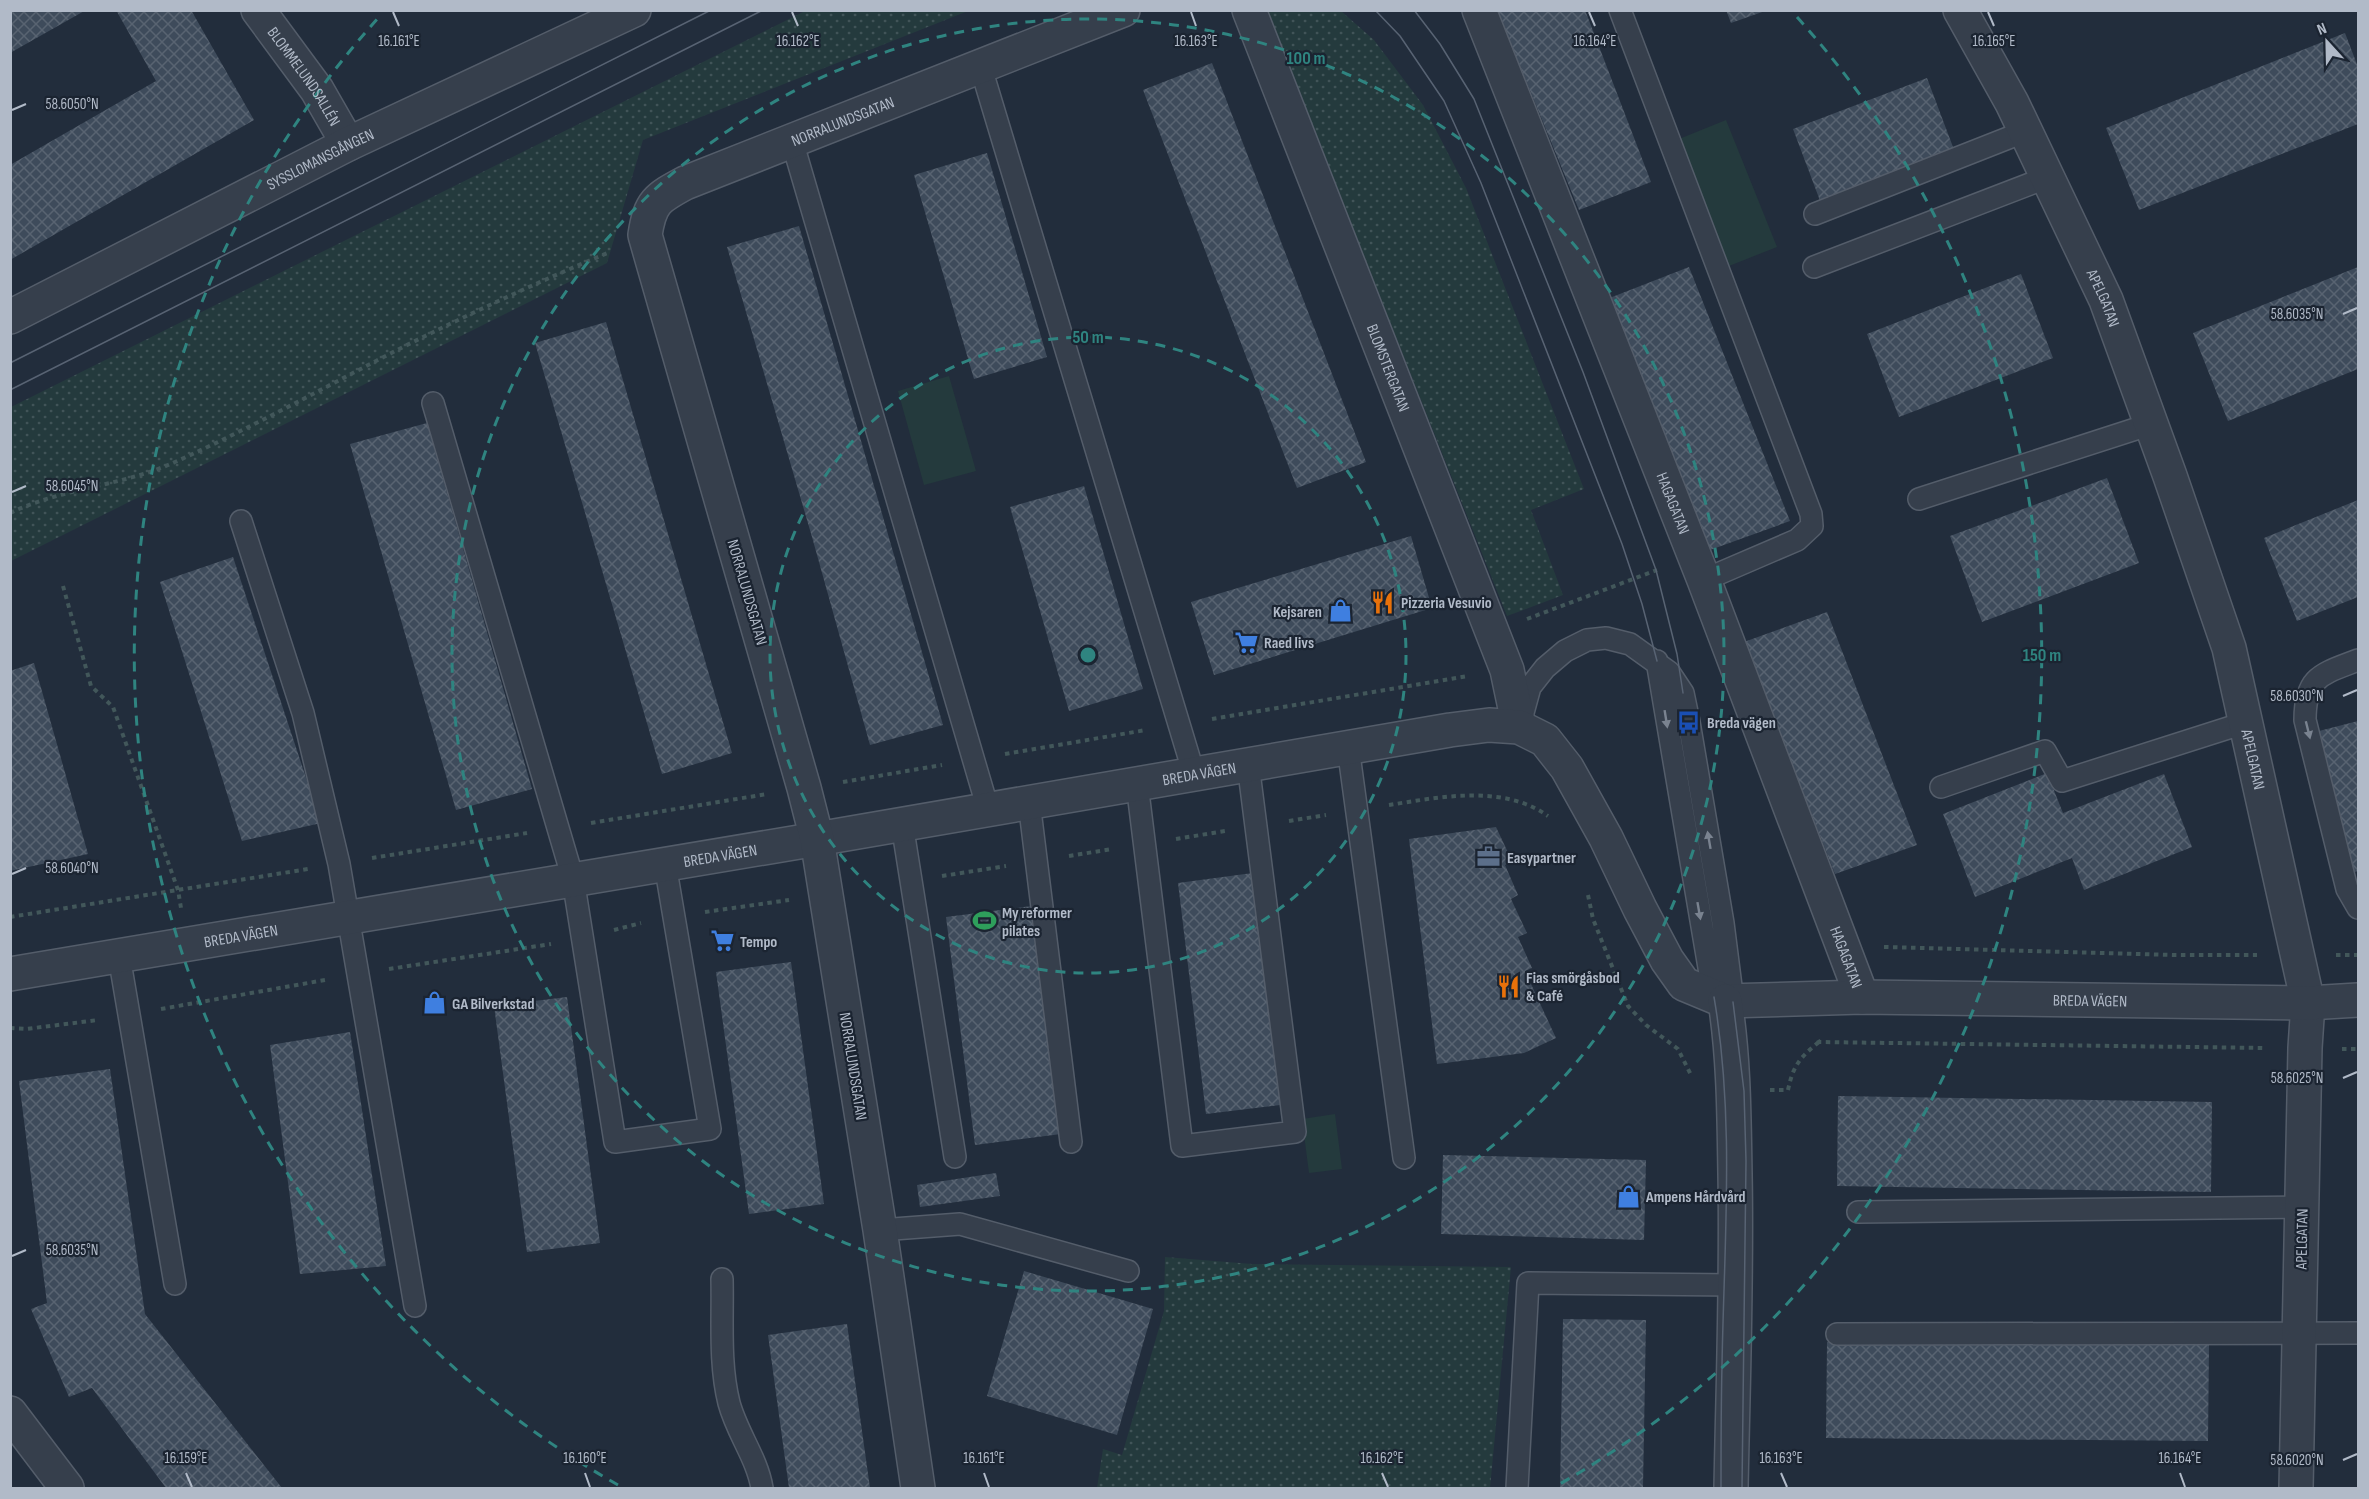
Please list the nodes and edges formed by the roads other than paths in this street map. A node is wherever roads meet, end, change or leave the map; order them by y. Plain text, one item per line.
1 (258, 10) edge
2 (634, 10) edge
3 (1123, 10) edge
4 (1248, 10) edge
5 (1479, 10) edge
6 (1620, 10) edge
7 (1960, 10) edge
8 (981, 68) junction
9 (2026, 131) junction
10 (792, 141) junction
11 (348, 144) junction
12 (2048, 177) junction
13 (1815, 214) dead end
14 (1814, 267) dead end
15 (10, 317) edge
16 (433, 403) dead end
17 (2151, 424) junction
18 (1919, 500) dead end
19 (241, 521) dead end
20 (1699, 567) junction
21 (2358, 660) edge
22 (2247, 722) junction
23 (1519, 727) junction
24 (1348, 747) junction
25 (1248, 764) junction
26 (1194, 774) junction
27 (1137, 784) junction
28 (1941, 787) dead end
29 (1029, 802) junction
30 (988, 809) junction
31 (902, 824) junction
32 (817, 839) junction
33 (665, 864) junction
34 (573, 879) junction
35 (2358, 908) edge
36 (348, 917) junction
37 (119, 956) junction
38 (10, 974) edge
39 (1863, 997) junction
40 (1724, 1000) junction
41 (2358, 1000) edge
42 (2308, 1003) junction
43 (1071, 1142) dead end
44 (955, 1157) dead end
45 (1404, 1158) dead end
46 (2302, 1207) junction
47 (1858, 1212) dead end
48 (880, 1230) junction
49 (1128, 1271) dead end
50 (722, 1279) dead end
51 (175, 1284) dead end
52 (1735, 1285) junction
53 (415, 1306) dead end
54 (2299, 1332) junction
55 (2358, 1333) edge
56 (1837, 1334) dead end
57 (10, 1413) edge
58 (67, 1488) edge
59 (762, 1488) edge
60 (918, 1488) edge
61 (1517, 1488) edge
62 (1731, 1488) edge
63 (2296, 1488) edge

1 - 11 street, BLOMMELUNDSALLÉN
2 - 11 street, SYSSLOMANSGÅNGEN
3 - 8 street, NORRALUNDSGATAN
4 - 23 street, BLOMSTERGATAN
5 - 20 street, HAGAGATAN
6 - 20 lane
7 - 9 street, APELGATAN
8 - 10 street, NORRALUNDSGATAN
8 - 26 lane
9 - 12 street, APELGATAN
9 - 13 lane
10 - 30 lane
10 - 32 street, NORRALUNDSGATAN
11 - 15 street, SYSSLOMANSGÅNGEN
12 - 14 lane
12 - 17 street, APELGATAN
16 - 34 lane
17 - 18 lane
17 - 22 street, APELGATAN
19 - 36 lane
20 - 39 street, HAGAGATAN
21 -> 35 lane
22 - 28 lane
22 - 42 street, APELGATAN
23 - 24 street, BREDA VÄGEN
23 - 40 street, BREDA VÄGEN
23 - 40 lane
24 - 25 street, BREDA VÄGEN
24 - 45 lane
25 - 26 street, BREDA VÄGEN
25 - 27 lane
26 - 27 street, BREDA VÄGEN
27 - 29 street, BREDA VÄGEN
29 - 30 street, BREDA VÄGEN
29 - 43 lane
30 - 31 street, BREDA VÄGEN
31 - 32 street, BREDA VÄGEN
31 - 44 lane
32 - 33 street, BREDA VÄGEN
32 - 48 street, NORRALUNDSGATAN
33 - 34 street, BREDA VÄGEN
33 - 34 lane
34 - 36 street, BREDA VÄGEN
36 - 37 street, BREDA VÄGEN
36 - 53 lane
37 - 38 street, BREDA VÄGEN
37 - 51 lane
39 - 40 street, BREDA VÄGEN
39 - 42 street, BREDA VÄGEN
40 - 52 street
41 - 42 street, BREDA VÄGEN
42 - 46 street, APELGATAN
46 - 47 lane
46 - 54 street, APELGATAN
48 - 49 lane
48 - 60 street, NORRALUNDSGATAN
50 - 59 lane
52 - 61 lane
52 - 62 street
54 - 55 lane
54 - 56 lane
54 - 63 street, APELGATAN
57 - 58 street

